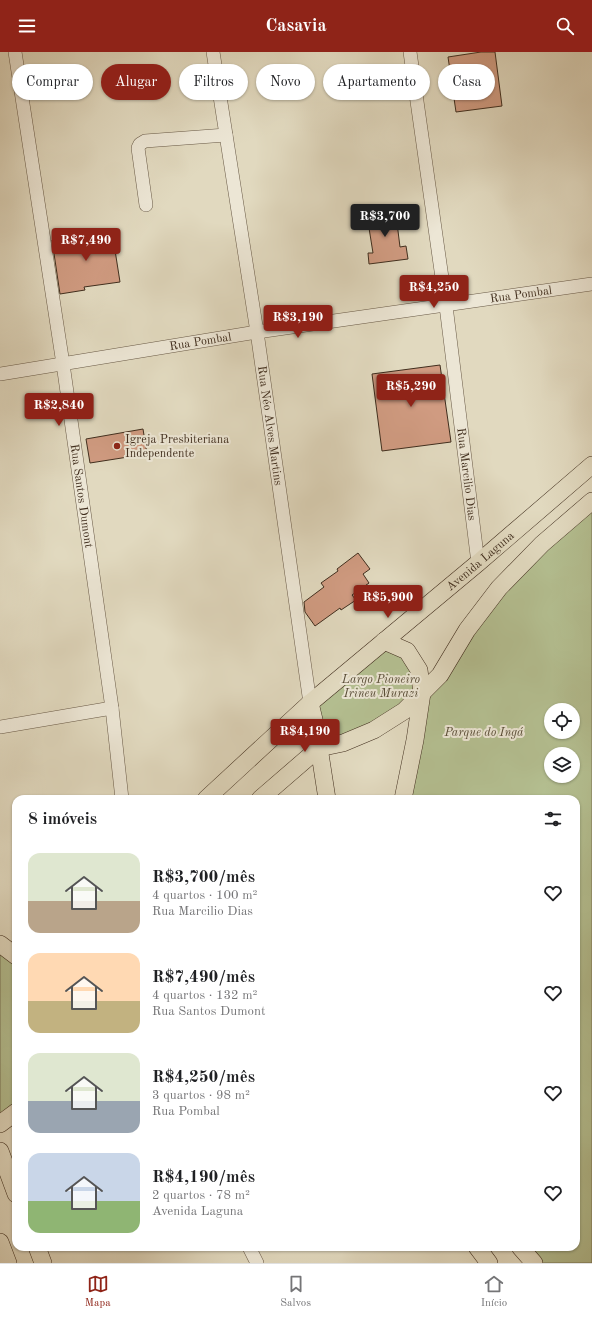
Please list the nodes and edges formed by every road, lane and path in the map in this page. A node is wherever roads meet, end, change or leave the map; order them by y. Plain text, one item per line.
1 (15, 52) edge
2 (213, 52) edge
3 (410, 52) edge
4 (226, 135) junction
5 (146, 205) dead end
6 (592, 284) edge
7 (446, 306) junction
8 (257, 332) junction
9 (63, 364) junction
10 (0, 374) edge
11 (592, 465) edge
12 (592, 501) edge
13 (478, 563) junction
14 (384, 641) junction
15 (422, 693) junction
16 (310, 703) junction
17 (112, 708) junction
18 (0, 727) edge
19 (319, 748) junction
20 (122, 795) edge
21 (210, 795) edge
22 (265, 795) edge
23 (326, 795) edge
24 (404, 795) edge
25 (0, 944) edge
26 (12, 953) edge
27 (12, 1115) edge
28 (0, 1124) edge
29 (0, 1151) edge
30 (12, 1183) edge
31 (0, 1242) edge
32 (38, 1251) edge
33 (251, 1251) edge
34 (480, 1251) edge
35 (524, 1251) edge
36 (8, 1263) edge
37 (43, 1263) edge
38 (257, 1263) edge
39 (488, 1263) edge
40 (534, 1263) edge

1 - 9 street, Rua Santos Dumont
2 - 4 street, Rua Néo Alves Martins
3 - 7 street, Rua Marcilio Dias
4 - 5 street
4 - 8 street, Rua Néo Alves Martins
6 - 7 street, Rua Pombal
7 - 8 street, Rua Pombal
7 - 13 street, Rua Marcilio Dias
8 - 9 street, Rua Pombal
8 - 16 street, Rua Néo Alves Martins
9 - 10 street, Rua Pombal
9 - 17 street, Rua Santos Dumont
11 - 13 main road, Avenida Laguna
12 - 15 main road
13 - 14 main road, Avenida Laguna
14 - 15 main road
14 - 16 main road, Avenida Laguna
15 - 19 main road
15 - 24 main road
16 - 19 main road, Rua Néo Alves Martins
16 - 21 main road, Avenida Laguna
17 - 18 street
17 - 20 street, Rua Santos Dumont
19 - 22 main road
19 - 23 main road, Rua Néo Alves Martins
25 - 26 main road
27 - 28 main road
29 - 30 main road
31 - 36 main road
32 - 37 main road
33 - 38 street
34 - 39 main road
35 - 40 main road

